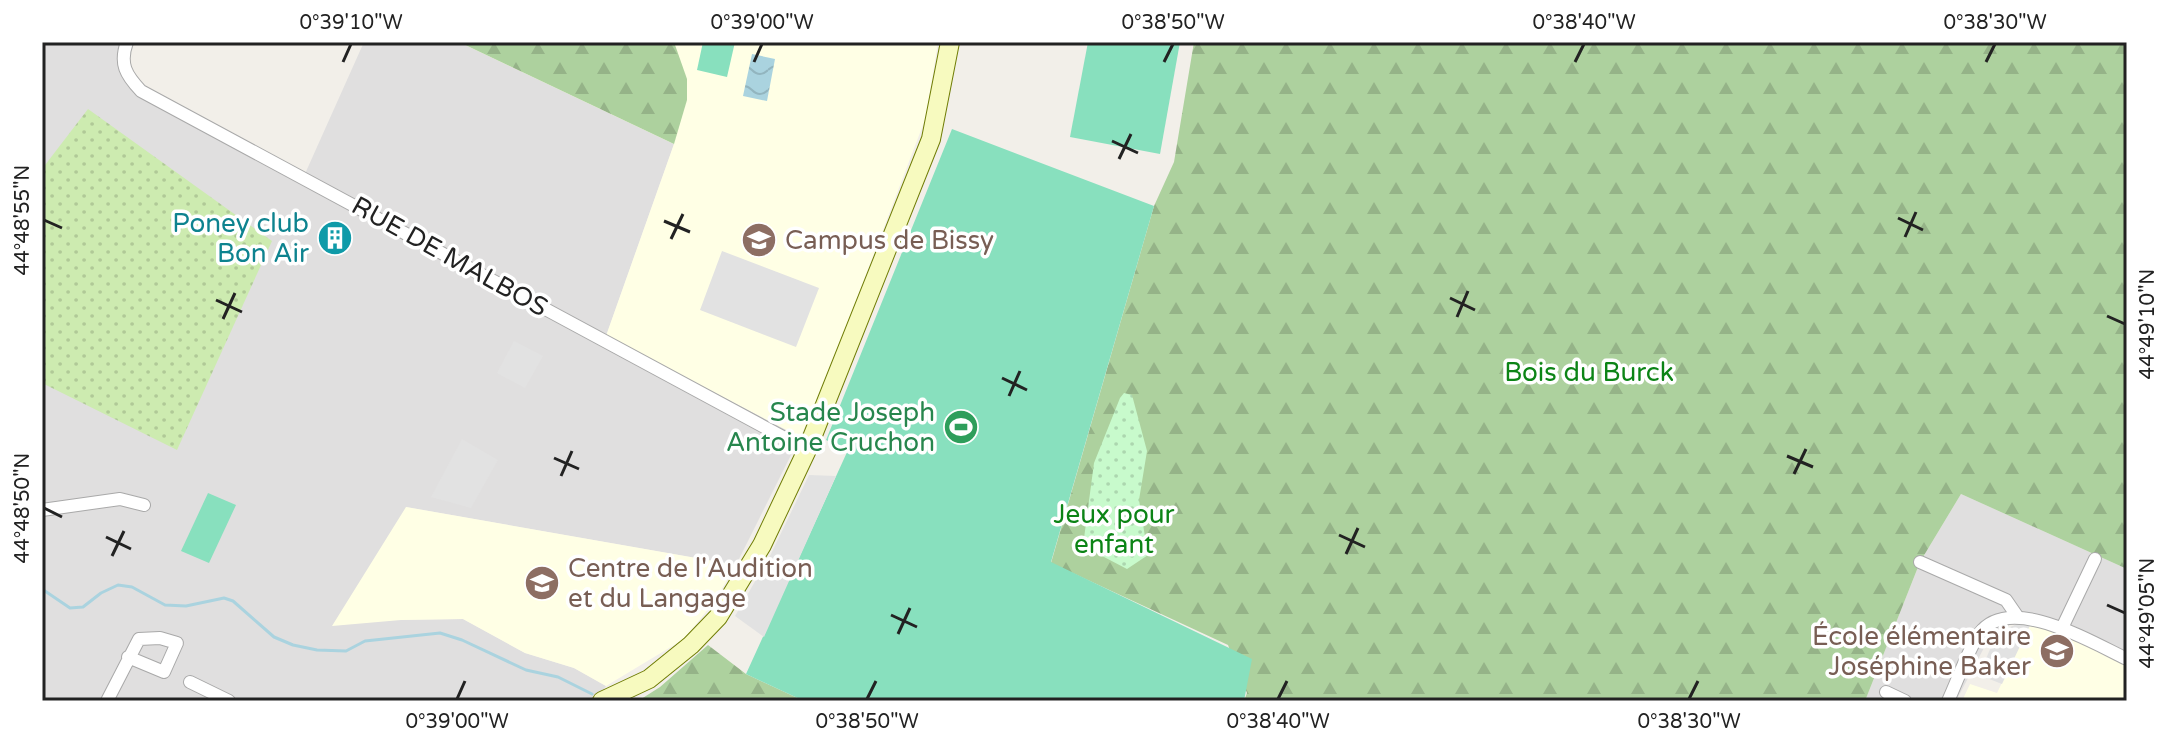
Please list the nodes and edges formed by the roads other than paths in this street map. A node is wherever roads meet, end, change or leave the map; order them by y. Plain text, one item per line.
1 (127, 42) edge
2 (950, 42) edge
3 (807, 450) junction
4 (144, 505) dead end
5 (42, 510) edge
6 (2095, 559) dead end
7 (1920, 562) dead end
8 (2017, 616) junction
9 (2062, 628) junction
10 (128, 657) dead end
11 (2127, 659) edge
12 (190, 682) dead end
13 (1886, 692) dead end
14 (606, 699) edge
15 (107, 701) edge
16 (229, 701) edge
17 (1905, 701) edge
18 (1948, 701) edge

1 - 3 street, RUE DE MALBOS
2 - 3 main road
3 - 14 main road
4 - 5 street
6 - 9 street
7 - 8 street
8 - 9 street
8 - 18 street
9 - 11 street
10 - 15 street
12 - 16 street
13 - 17 street

